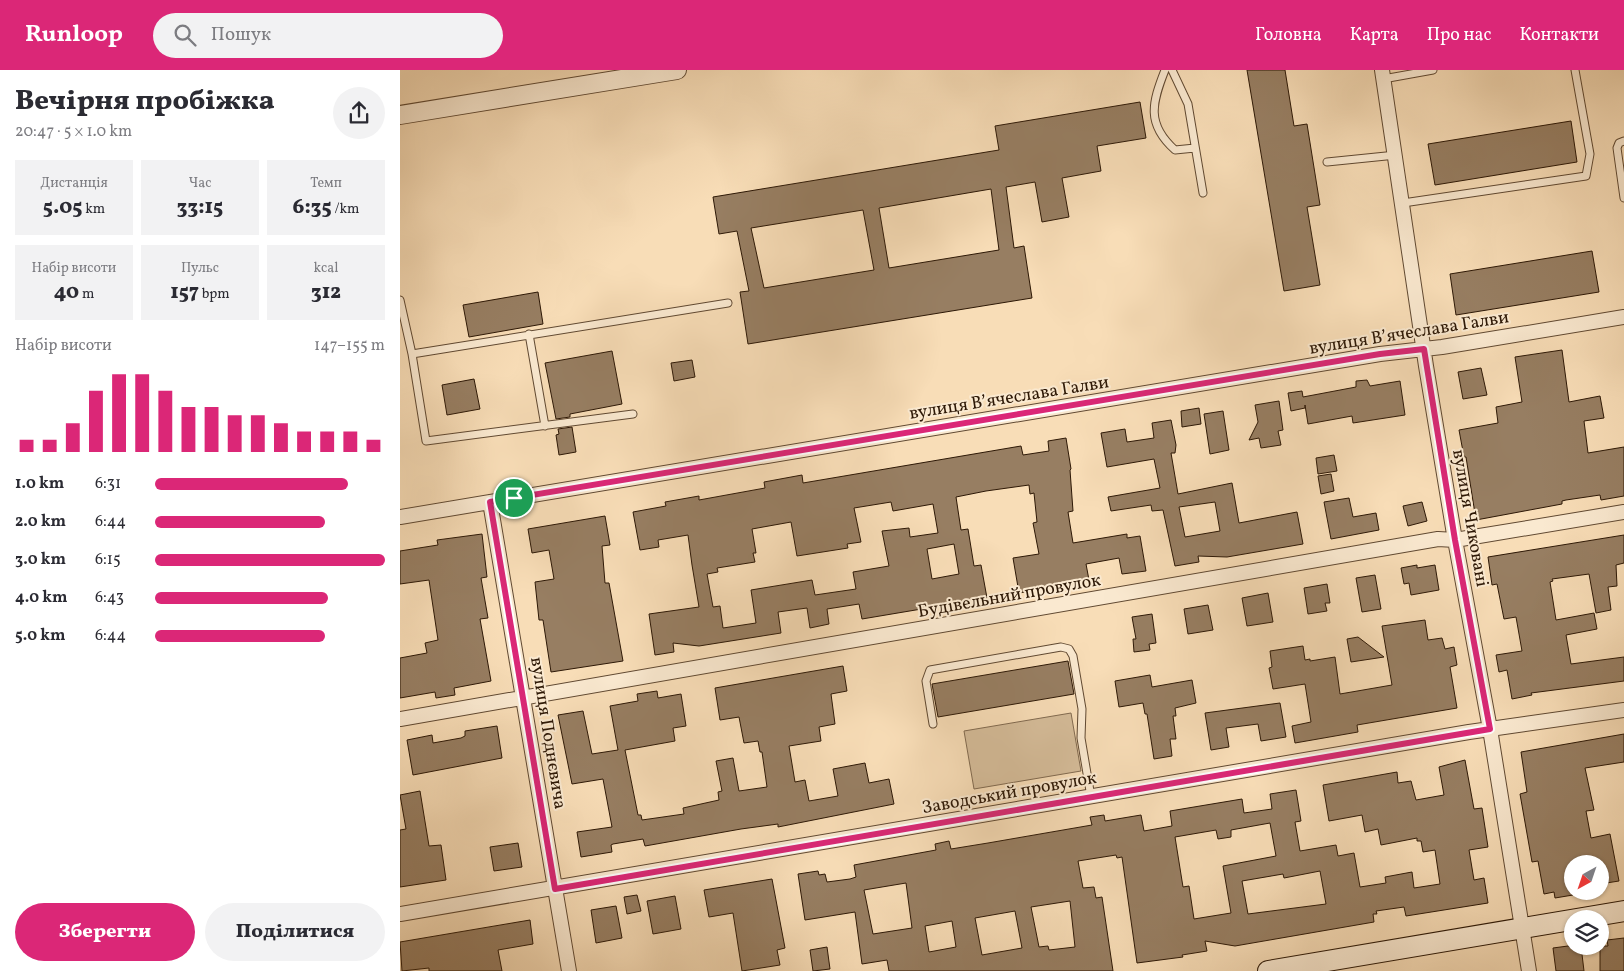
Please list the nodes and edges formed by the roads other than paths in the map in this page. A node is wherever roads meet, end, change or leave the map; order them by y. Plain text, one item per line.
1 (677, 70) edge
2 (1165, 70) edge
3 (1172, 70) edge
4 (1433, 70) edge
5 (1575, 70) edge
6 (1383, 74) edge
7 (400, 115) edge
8 (1624, 141) edge
9 (1195, 148) junction
10 (1396, 155) junction
11 (1327, 162) dead end
12 (1203, 194) dead end
13 (1624, 198) edge
14 (1403, 203) junction
15 (400, 300) edge
16 (728, 302) dead end
17 (1624, 317) edge
18 (402, 323) edge
19 (528, 334) junction
20 (1424, 349) junction
21 (412, 354) junction
22 (633, 414) dead end
23 (545, 426) junction
24 (490, 502) junction
25 (1624, 512) edge
26 (400, 517) edge
27 (1455, 540) junction
28 (524, 697) junction
29 (1624, 710) edge
30 (400, 719) edge
31 (933, 724) dead end
32 (1490, 729) junction
33 (1091, 797) junction
34 (555, 889) junction
35 (1624, 910) edge
36 (400, 914) edge
37 (1521, 927) junction
38 (569, 971) edge
39 (1268, 971) edge
40 (1529, 971) edge

1 - 7 street
2 - 9 lane
3 - 9 lane
4 - 6 lane
5 - 14 lane
6 - 10 street, вулиця Чиковані
8 - 13 lane
9 - 12 lane
10 - 11 lane
10 - 14 street, вулиця Чиковані
14 - 20 street, вулиця Чиковані
15 - 18 lane
16 - 19 lane
17 - 20 street, вулиця Вʼячеслава Галви
18 - 21 lane
19 - 21 lane
19 - 23 lane
20 - 24 street, вулиця Вʼячеслава Галви
20 - 27 street, вулиця Чиковані
21 - 23 lane
22 - 23 lane
24 - 26 street, вулиця Вʼячеслава Галви
24 - 28 street, вулиця Поднєвича
25 - 27 street, Будівельний провулок
27 - 28 street, Будівельний провулок
27 - 32 street, вулиця Чиковані
28 - 30 street, Будівельний провулок
28 - 34 street, вулиця Поднєвича
29 - 32 street, Заводський провулок
31 - 33 lane
32 - 33 street, Заводський провулок
32 - 37 street, вулиця Чиковані
33 - 34 street, Заводський провулок
34 - 36 street, Заводський провулок
34 - 38 street, вулиця Поднєвича
35 - 37 main road
37 - 39 main road
37 - 40 street, вулиця Чиковані

